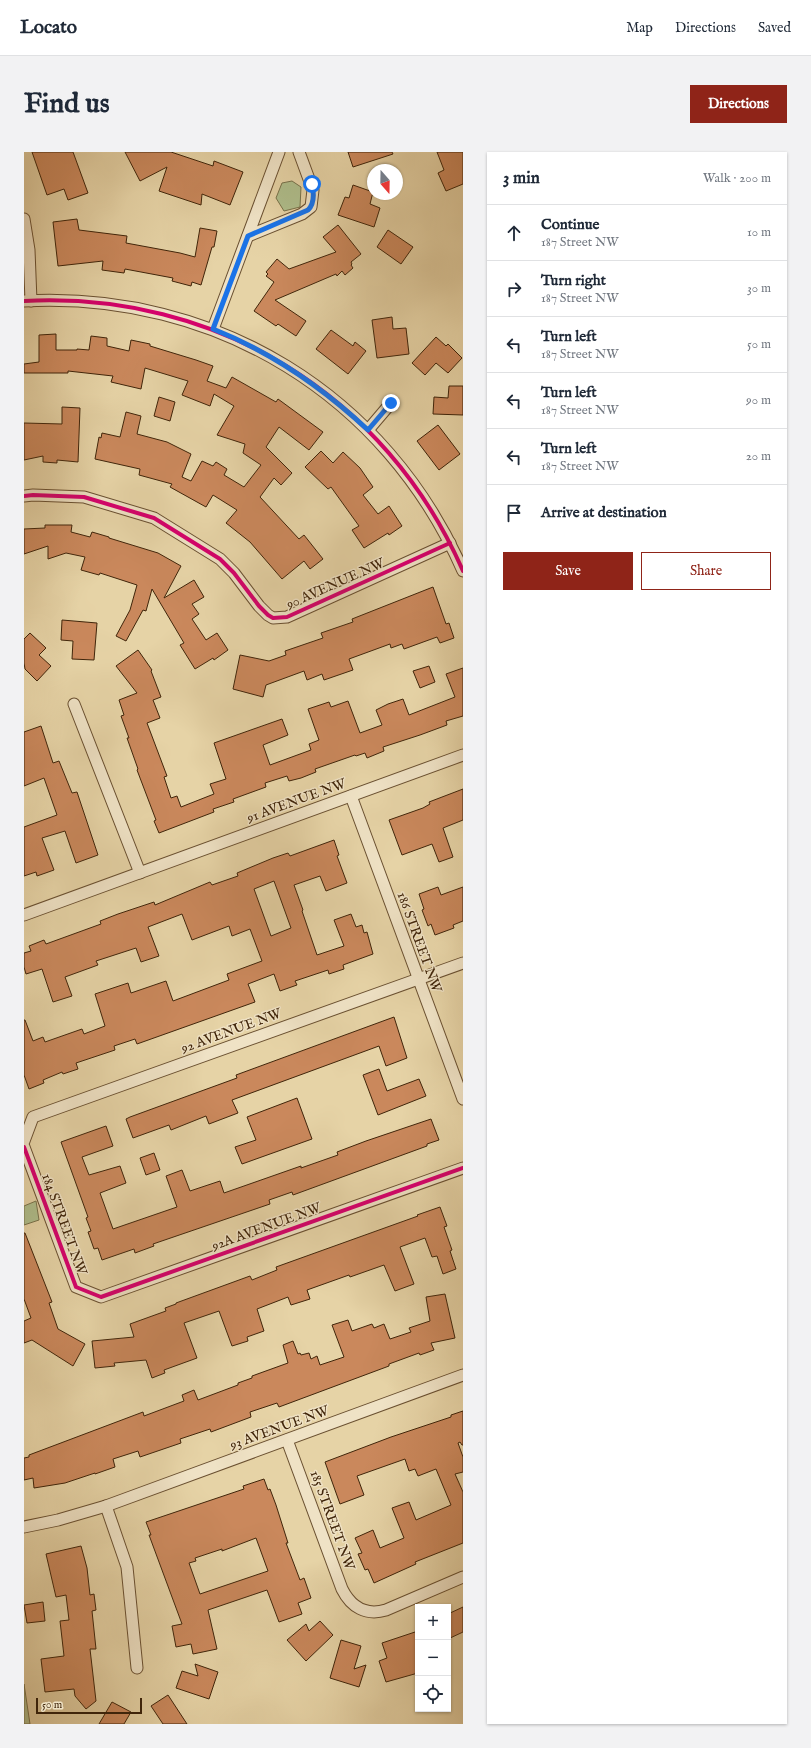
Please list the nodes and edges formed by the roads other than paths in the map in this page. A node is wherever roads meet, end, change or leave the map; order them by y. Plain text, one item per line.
1 (279, 152) edge
2 (299, 152) edge
3 (24, 219) edge
4 (248, 236) junction
5 (27, 301) edge
6 (213, 329) junction
7 (391, 403) dead end
8 (368, 430) junction
9 (24, 496) edge
10 (450, 543) junction
11 (463, 571) edge
12 (74, 704) dead end
13 (463, 754) edge
14 (351, 796) junction
15 (140, 873) junction
16 (24, 915) edge
17 (463, 963) edge
18 (418, 979) junction
19 (463, 1098) edge
20 (24, 1141) edge
21 (24, 1147) edge
22 (463, 1168) edge
23 (76, 1287) joint
24 (463, 1375) edge
25 (287, 1440) junction
26 (106, 1506) junction
27 (24, 1528) edge
28 (463, 1577) edge
29 (137, 1668) dead end

1 - 4 street
2 - 4 street
3 - 5 street
4 - 6 street
5 - 6 street
6 - 8 street
7 - 8 street
8 - 10 street
9 - 10 street, 90 AVENUE NW
10 - 11 street
12 - 15 street
13 - 14 street, 91 AVENUE NW
14 - 15 street, 91 AVENUE NW
14 - 18 street, 186 STREET NW
15 - 16 street, 91 AVENUE NW
17 - 18 street, 92 AVENUE NW
18 - 19 street, 186 STREET NW
18 - 20 street, 92 AVENUE NW
21 - 23 street, 184 STREET NW
22 - 23 street, 92A AVENUE NW
24 - 25 street, 93 AVENUE NW
25 - 26 street, 93 AVENUE NW
25 - 28 street, 185 STREET NW
26 - 27 street, 93 AVENUE NW
26 - 29 street

